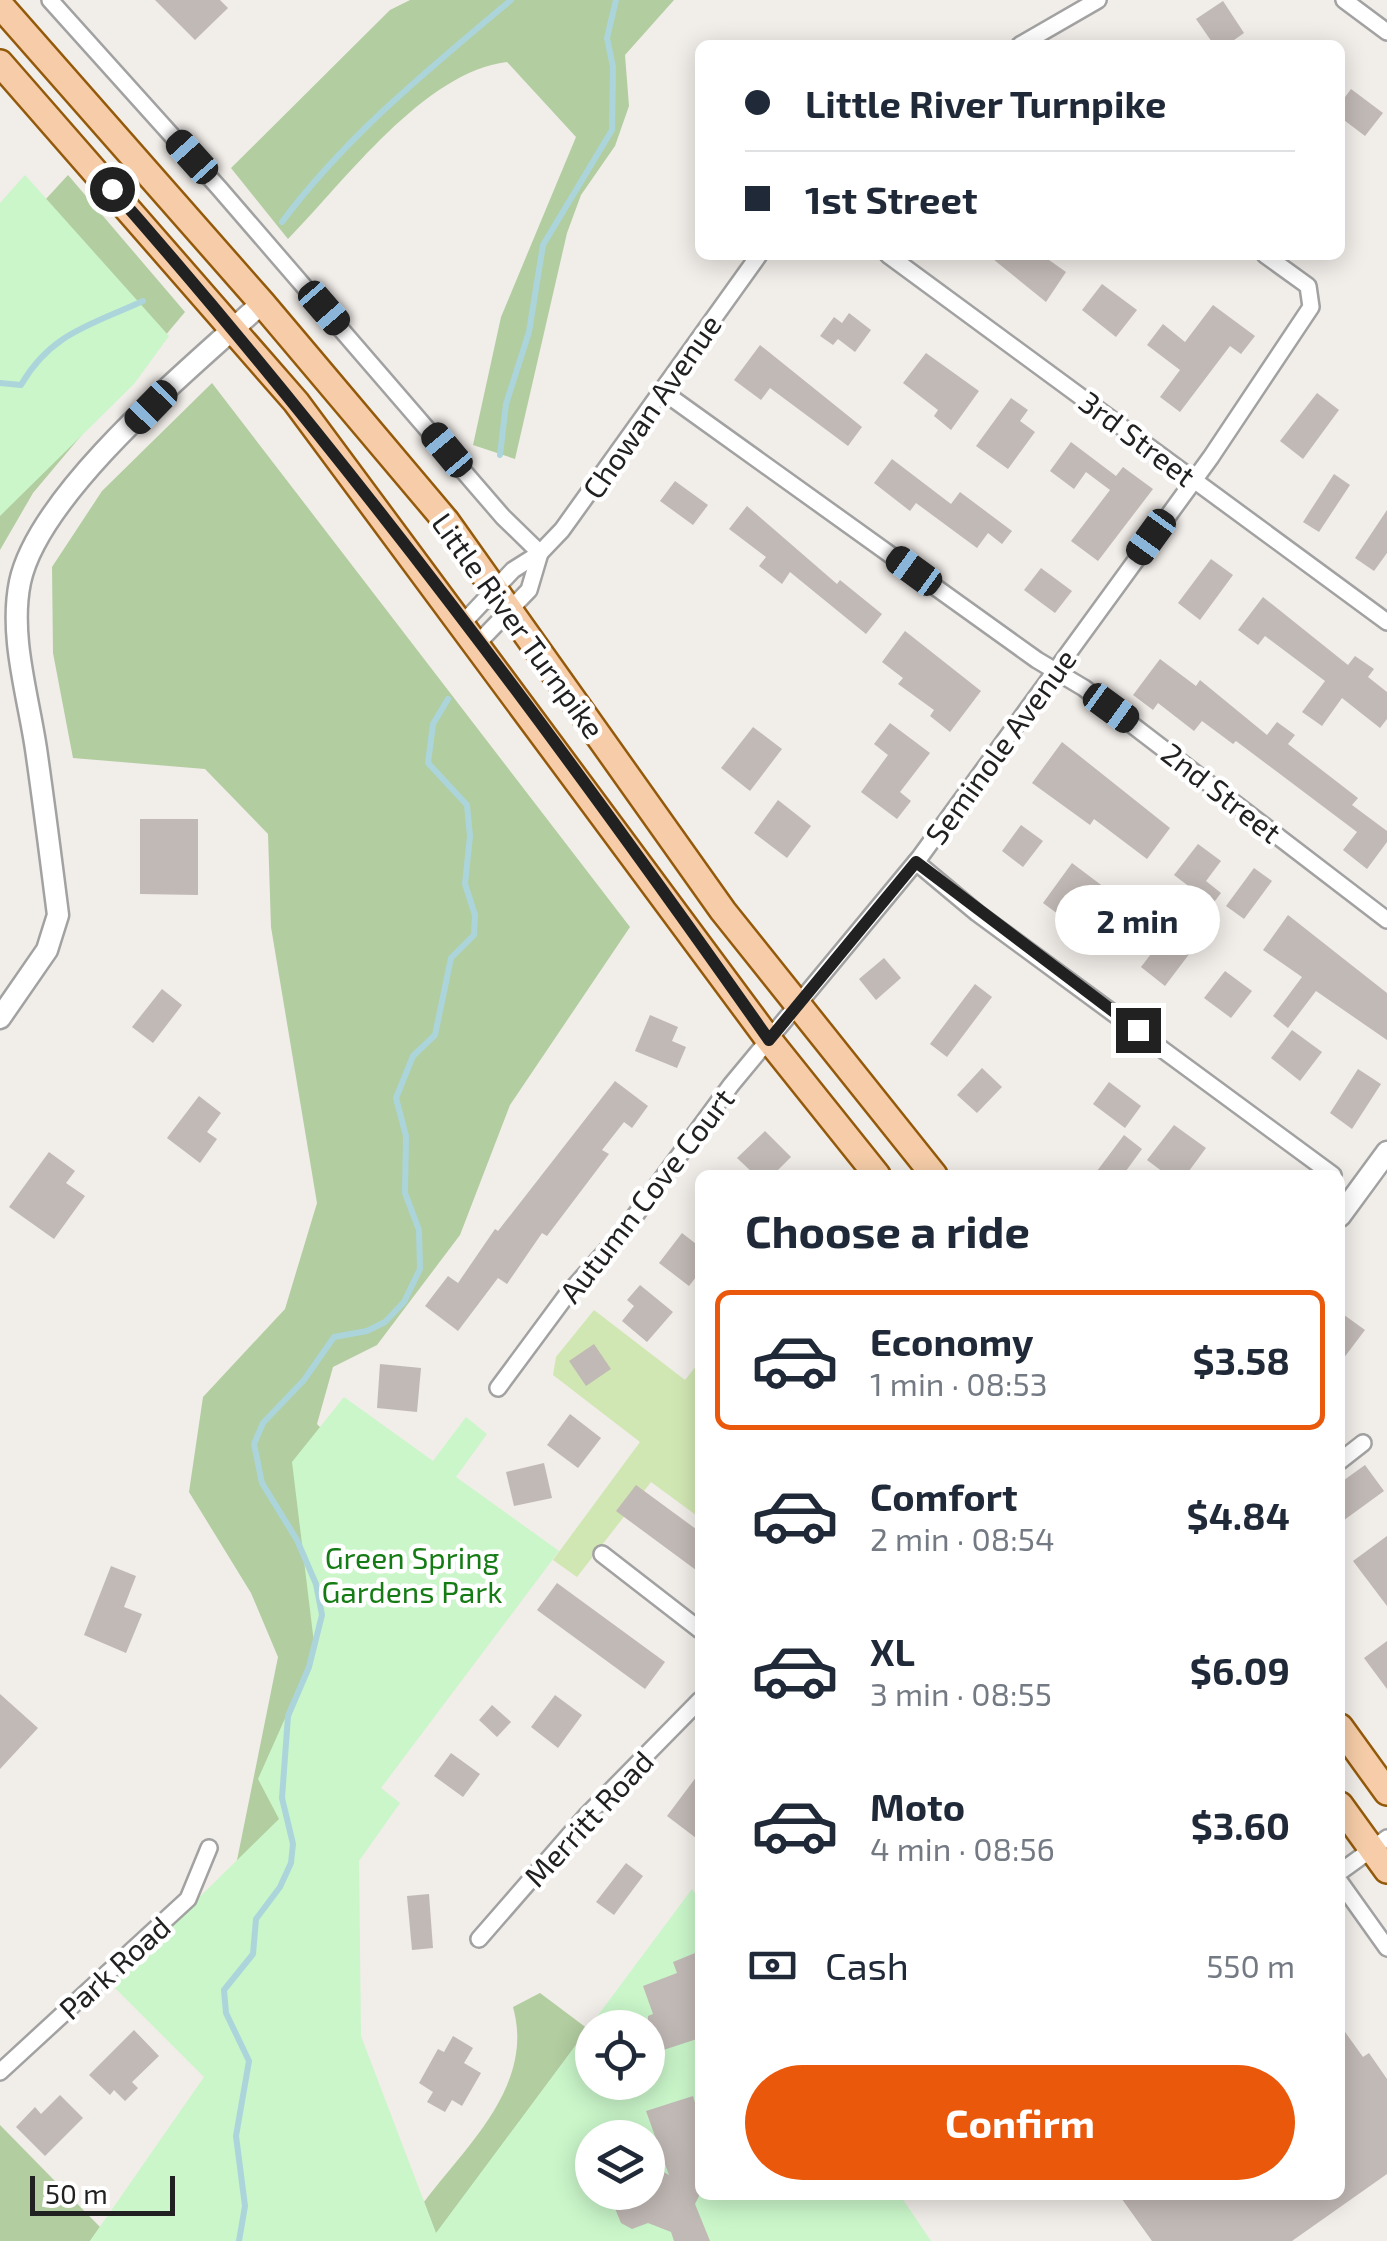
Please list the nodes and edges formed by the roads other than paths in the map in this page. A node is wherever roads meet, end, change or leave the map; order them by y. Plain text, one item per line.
1 (50, 0) edge
2 (1098, 0) edge
3 (1344, 0) edge
4 (0, 5) edge
5 (1387, 32) edge
6 (1029, 40) edge
7 (0, 63) edge
8 (755, 260) edge
9 (895, 260) edge
10 (1272, 260) edge
11 (262, 303) junction
12 (234, 328) junction
13 (662, 391) junction
14 (1193, 480) junction
15 (540, 554) junction
16 (504, 599) junction
17 (1387, 622) edge
18 (470, 634) junction
19 (1056, 670) junction
20 (916, 862) junction
21 (1387, 920) edge
22 (799, 1006) junction
23 (0, 1018) edge
24 (769, 1040) junction
25 (1387, 1152) edge
26 (872, 1170) edge
27 (930, 1170) edge
28 (1326, 1170) edge
29 (1348, 1187) edge
30 (498, 1388) dead end
31 (1363, 1443) dead end
32 (1345, 1457) edge
33 (602, 1554) dead end
34 (695, 1626) edge
35 (695, 1705) edge
36 (1345, 1734) edge
37 (1387, 1792) edge
38 (1345, 1811) edge
39 (209, 1848) dead end
40 (1382, 1852) edge
41 (1345, 1870) edge
42 (1345, 1889) edge
43 (478, 1940) dead end
44 (1387, 1948) edge
45 (0, 2072) edge

1 - 15 street
2 - 6 street
3 - 5 street
4 - 11 main road, Little River Turnpike
7 - 12 main road, Little River Turnpike
8 - 13 street, Chowan Avenue
9 - 14 street, 3rd Street
10 - 14 street, Seminole Avenue
11 - 12 street
11 - 16 main road, Little River Turnpike
12 - 18 main road, Little River Turnpike
12 - 23 street
13 - 15 street, Chowan Avenue
13 - 19 street, 2nd Street
14 - 17 street, 3rd Street
14 - 19 street, Seminole Avenue
15 - 16 street, Chowan Avenue
15 - 16 street, Chowan Avenue
16 - 18 street, Chowan Avenue
16 - 18 street, Chowan Avenue
16 - 22 main road, Little River Turnpike
18 - 24 main road, Little River Turnpike
19 - 20 street, Seminole Avenue
19 - 21 street, 2nd Street
20 - 22 street, Seminole Avenue
20 - 28 street
22 - 24 street, Autumn Cove Court
22 - 27 main road, Little River Turnpike
24 - 26 main road, Little River Turnpike
24 - 30 street, Autumn Cove Court
25 - 29 street
31 - 32 street
33 - 34 street
35 - 43 street, Merritt Road
36 - 37 main road
38 - 40 main road
39 - 45 street, Park Road
40 - 41 street
42 - 44 street

